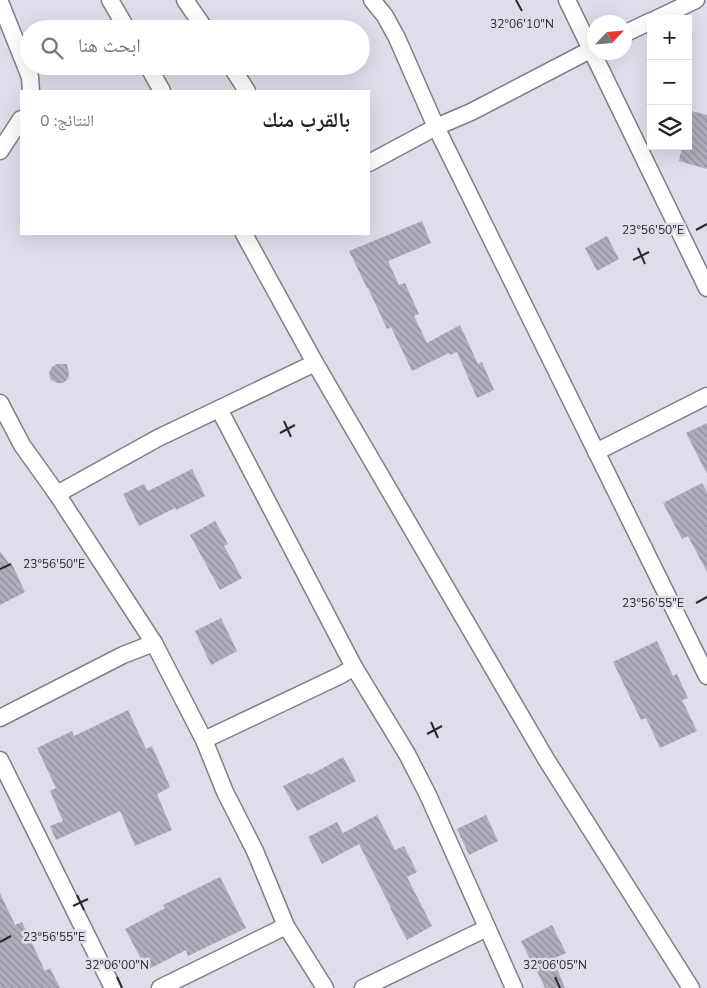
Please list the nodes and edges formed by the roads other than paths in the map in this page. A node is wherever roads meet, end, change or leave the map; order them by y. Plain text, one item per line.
1 (110, 0) edge
2 (185, 0) edge
3 (372, 0) edge
4 (567, 0) edge
5 (696, 0) edge
6 (0, 2) edge
7 (664, 15) edge
8 (122, 20) edge
9 (199, 20) edge
10 (647, 23) edge
11 (632, 30) edge
12 (587, 38) edge
13 (20, 52) edge
14 (587, 52) edge
15 (598, 60) edge
16 (29, 75) edge
17 (153, 75) edge
18 (236, 75) edge
19 (31, 90) edge
20 (161, 90) edge
21 (246, 90) edge
22 (20, 121) edge
23 (436, 127) junction
24 (0, 151) edge
25 (370, 162) edge
26 (245, 235) edge
27 (707, 288) edge
28 (315, 363) junction
29 (707, 396) edge
30 (0, 403) edge
31 (219, 409) junction
32 (596, 452) junction
33 (57, 494) junction
34 (154, 643) junction
35 (354, 667) junction
36 (707, 676) edge
37 (0, 718) edge
38 (204, 740) junction
39 (0, 760) edge
40 (286, 926) junction
41 (487, 928) junction
42 (113, 988) edge
43 (160, 988) edge
44 (326, 988) edge
45 (363, 988) edge
46 (514, 988) edge
47 (691, 988) edge

1 - 8 street
2 - 9 street
3 - 23 street
4 - 12 street
5 - 7 street
6 - 13 street
10 - 11 street
14 - 23 street
15 - 27 street
16 - 19 street
17 - 20 street
18 - 21 street
22 - 24 street
23 - 25 street
23 - 32 street
26 - 28 street
28 - 31 street
28 - 47 street
29 - 32 street
30 - 33 street
31 - 33 street
31 - 35 street
32 - 36 street
33 - 34 street
34 - 37 street
34 - 38 street
35 - 38 street
35 - 41 street
38 - 40 street
39 - 42 street
40 - 43 street
40 - 44 street
41 - 45 street
41 - 46 street

